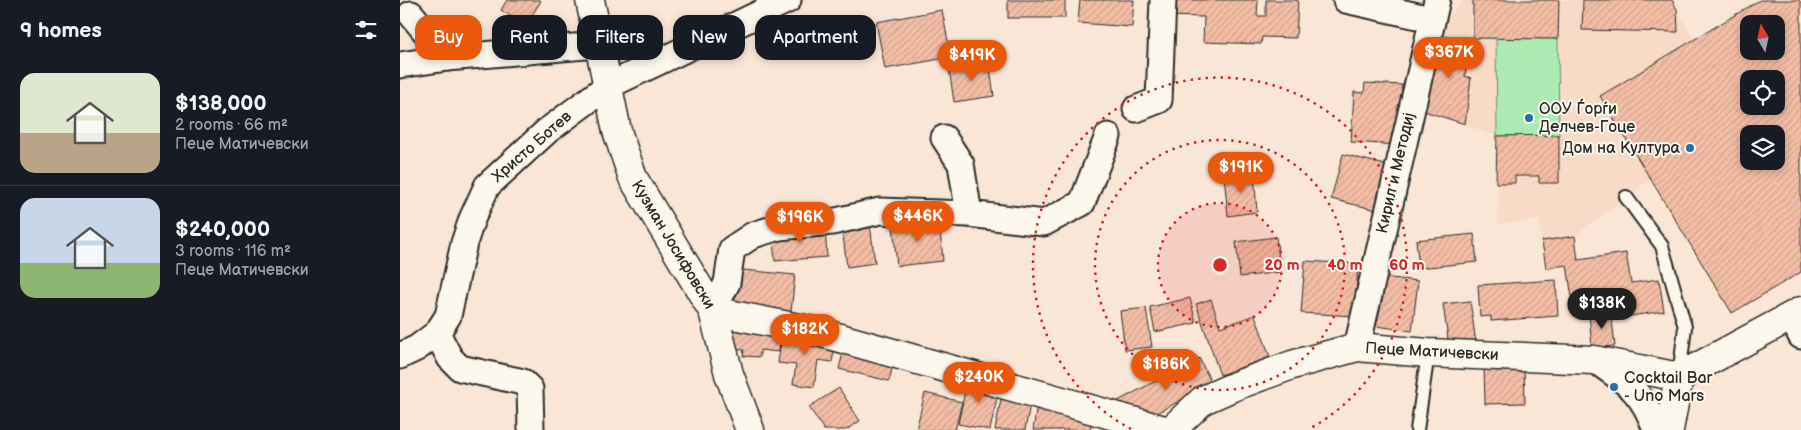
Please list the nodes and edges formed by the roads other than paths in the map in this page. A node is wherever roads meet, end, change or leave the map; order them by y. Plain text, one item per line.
1 (590, 0) edge
2 (788, 0) edge
3 (1163, 0) edge
4 (1346, 0) edge
5 (1434, 9) edge
6 (411, 14) dead end
7 (592, 15) edge
8 (415, 19) edge
9 (577, 47) edge
10 (482, 55) edge
11 (434, 60) edge
12 (600, 60) edge
13 (400, 65) edge
14 (606, 87) junction
15 (1136, 108) dead end
16 (1108, 136) dead end
17 (944, 138) dead end
18 (1626, 197) dead end
19 (969, 214) junction
20 (713, 311) junction
21 (1798, 321) edge
22 (437, 333) junction
23 (1357, 347) junction
24 (1428, 353) junction
25 (400, 356) edge
26 (1594, 360) junction
27 (1679, 377) junction
28 (531, 430) edge
29 (750, 430) edge
30 (1164, 430) edge
31 (1171, 430) edge
32 (1418, 430) edge
33 (1656, 430) edge
34 (1669, 430) edge

1 - 7 street, Кузман Јосифовски
2 - 14 street, Христо Ботев
3 - 15 street
4 - 5 street
5 - 23 street, Кирил и Методиј
6 - 8 street
9 - 10 street
11 - 13 street
12 - 14 street, Кузман Јосифовски
14 - 20 street, Кузман Јосифовски
14 - 22 street, Христо Ботев
16 - 19 street
17 - 19 street
18 - 27 lane
19 - 20 street
20 - 29 street, Кузман Јосифовски
20 - 30 street
21 - 27 street
22 - 25 street, Христо Ботев
22 - 28 street
23 - 24 street, Пеце Матичевски
23 - 31 street, Пеце Матичевски
24 - 26 street, Пеце Матичевски
24 - 32 lane
26 - 27 street, Пеце Матичевски
26 - 33 street
27 - 34 street

